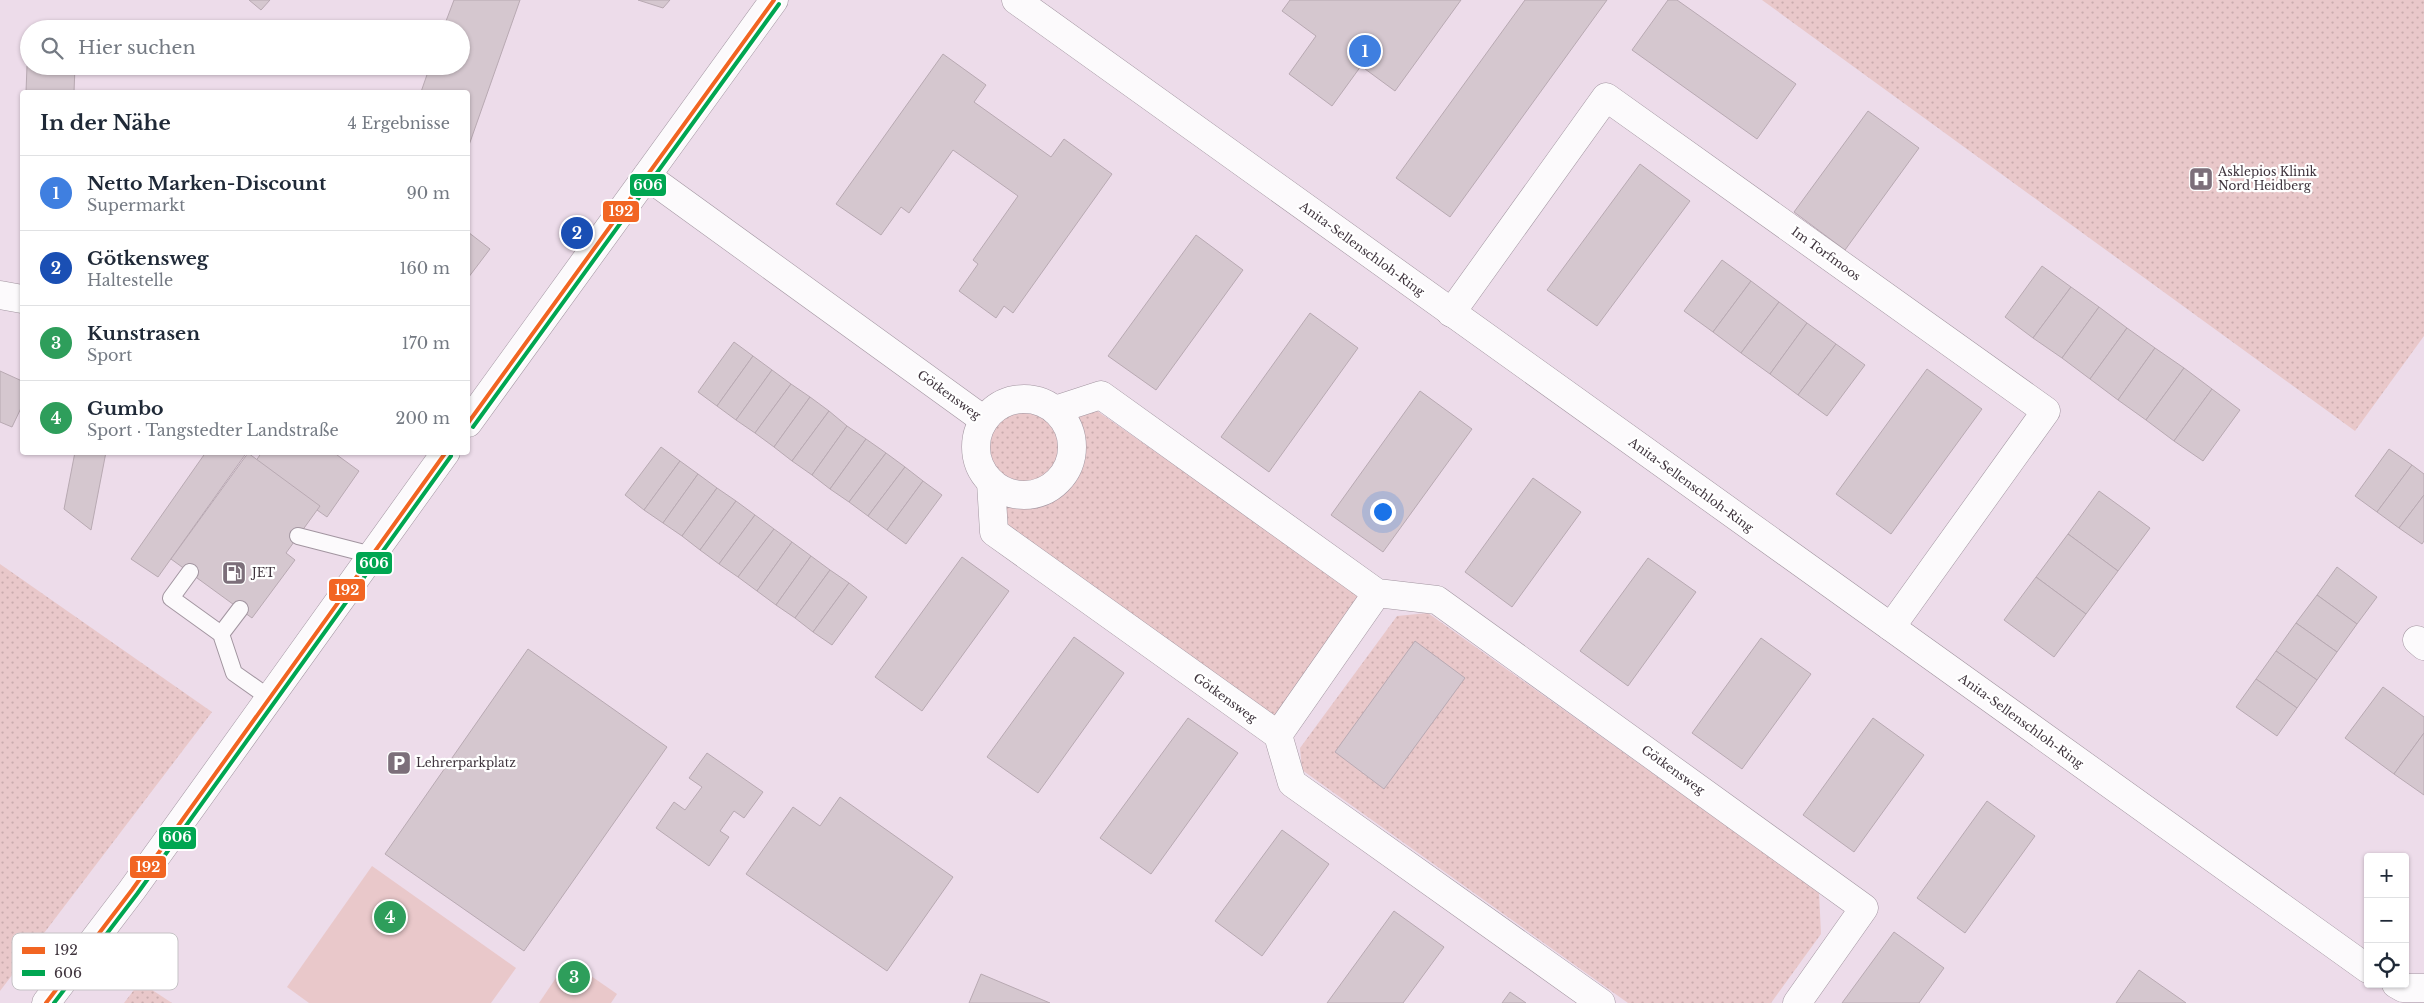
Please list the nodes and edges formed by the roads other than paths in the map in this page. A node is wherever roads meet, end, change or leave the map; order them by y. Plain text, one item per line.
1 (774, 0) edge
2 (1016, 0) edge
3 (647, 176) junction
4 (0, 295) edge
5 (20, 299) edge
6 (1451, 313) junction
7 (1056, 410) junction
8 (470, 420) edge
9 (984, 420) junction
10 (444, 455) edge
11 (991, 482) junction
12 (298, 536) dead end
13 (372, 555) junction
14 (190, 572) dead end
15 (1377, 593) junction
16 (240, 609) dead end
17 (1891, 627) junction
18 (221, 634) junction
19 (271, 699) junction
20 (1278, 735) junction
21 (99, 933) edge
22 (2364, 966) edge
23 (2409, 988) edge
24 (2424, 988) edge
25 (56, 990) edge
26 (46, 1003) edge
27 (1601, 1003) edge
28 (1796, 1003) edge

1 - 3 street
2 - 6 street, Anita-Sellenschloh-Ring
3 - 8 street
3 - 9 street, Götkensweg
4 - 5 street
6 - 17 street, Anita-Sellenschloh-Ring
6 - 17 street, Im Torfmoos
7 - 9 street
7 - 11 street
7 - 15 street, Götkensweg
9 - 11 street
10 - 13 street
11 - 20 street, Götkensweg
12 - 13 lane
13 - 19 street
14 - 18 lane
15 - 20 street
15 - 28 street, Götkensweg
16 - 18 lane
17 - 22 street, Anita-Sellenschloh-Ring
18 - 19 lane
19 - 21 street
20 - 27 street
23 - 24 street
25 - 26 street

